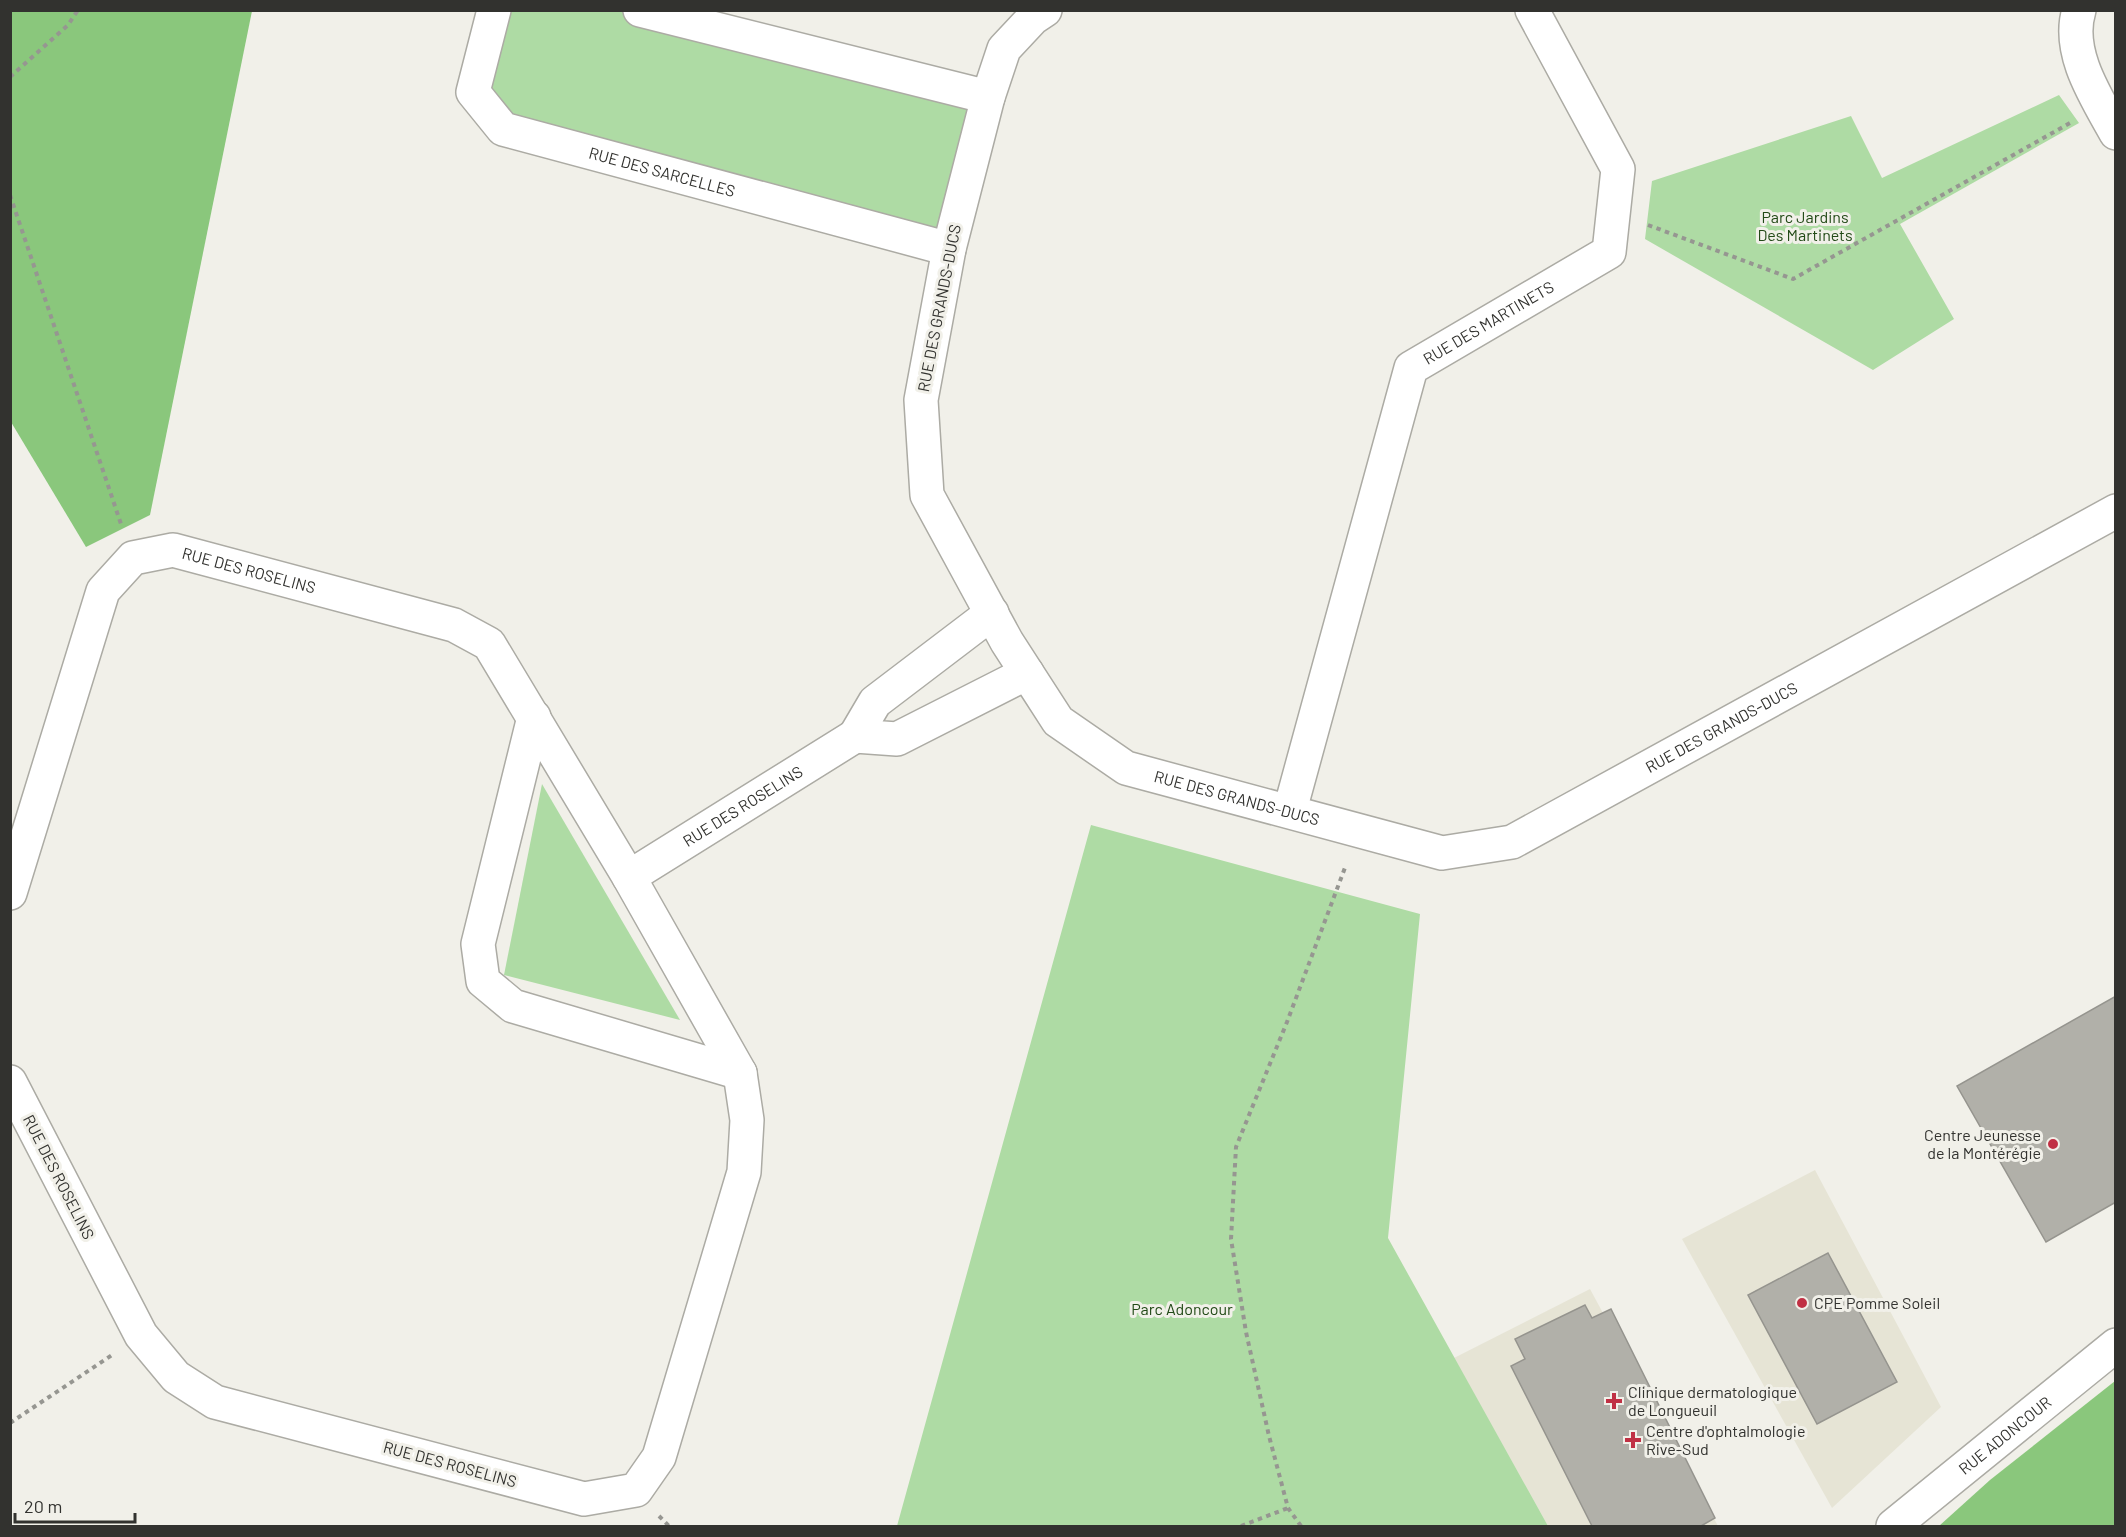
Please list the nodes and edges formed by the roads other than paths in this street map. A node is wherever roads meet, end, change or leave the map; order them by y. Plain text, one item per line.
1 (494, 10) edge
2 (640, 10) edge
3 (1045, 10) edge
4 (1532, 10) edge
5 (2079, 10) edge
6 (988, 97) junction
7 (2108, 119) edge
8 (949, 249) junction
9 (2115, 511) edge
10 (992, 614) junction
11 (1027, 672) junction
12 (534, 717) junction
13 (855, 736) junction
14 (1290, 810) junction
15 (629, 877) junction
16 (10, 893) edge
17 (740, 1073) junction
18 (10, 1082) edge
19 (2115, 1345) edge
20 (1893, 1527) edge

1 - 8 street, RUE DES SARCELLES
2 - 6 street
3 - 6 street, RUE DES GRANDS-DUCS
4 - 14 street, RUE DES MARTINETS
5 - 7 street
6 - 8 street, RUE DES GRANDS-DUCS
8 - 10 street, RUE DES GRANDS-DUCS
9 - 14 street, RUE DES GRANDS-DUCS
10 - 11 street, RUE DES GRANDS-DUCS
10 - 13 street, RUE DES ROSELINS
11 - 13 street
11 - 14 street, RUE DES GRANDS-DUCS
12 - 15 street, RUE DES ROSELINS
12 - 16 street, RUE DES ROSELINS
12 - 17 street
13 - 15 street, RUE DES ROSELINS
15 - 17 street, RUE DES ROSELINS
17 - 18 street, RUE DES ROSELINS
19 - 20 street, RUE ADONCOUR

